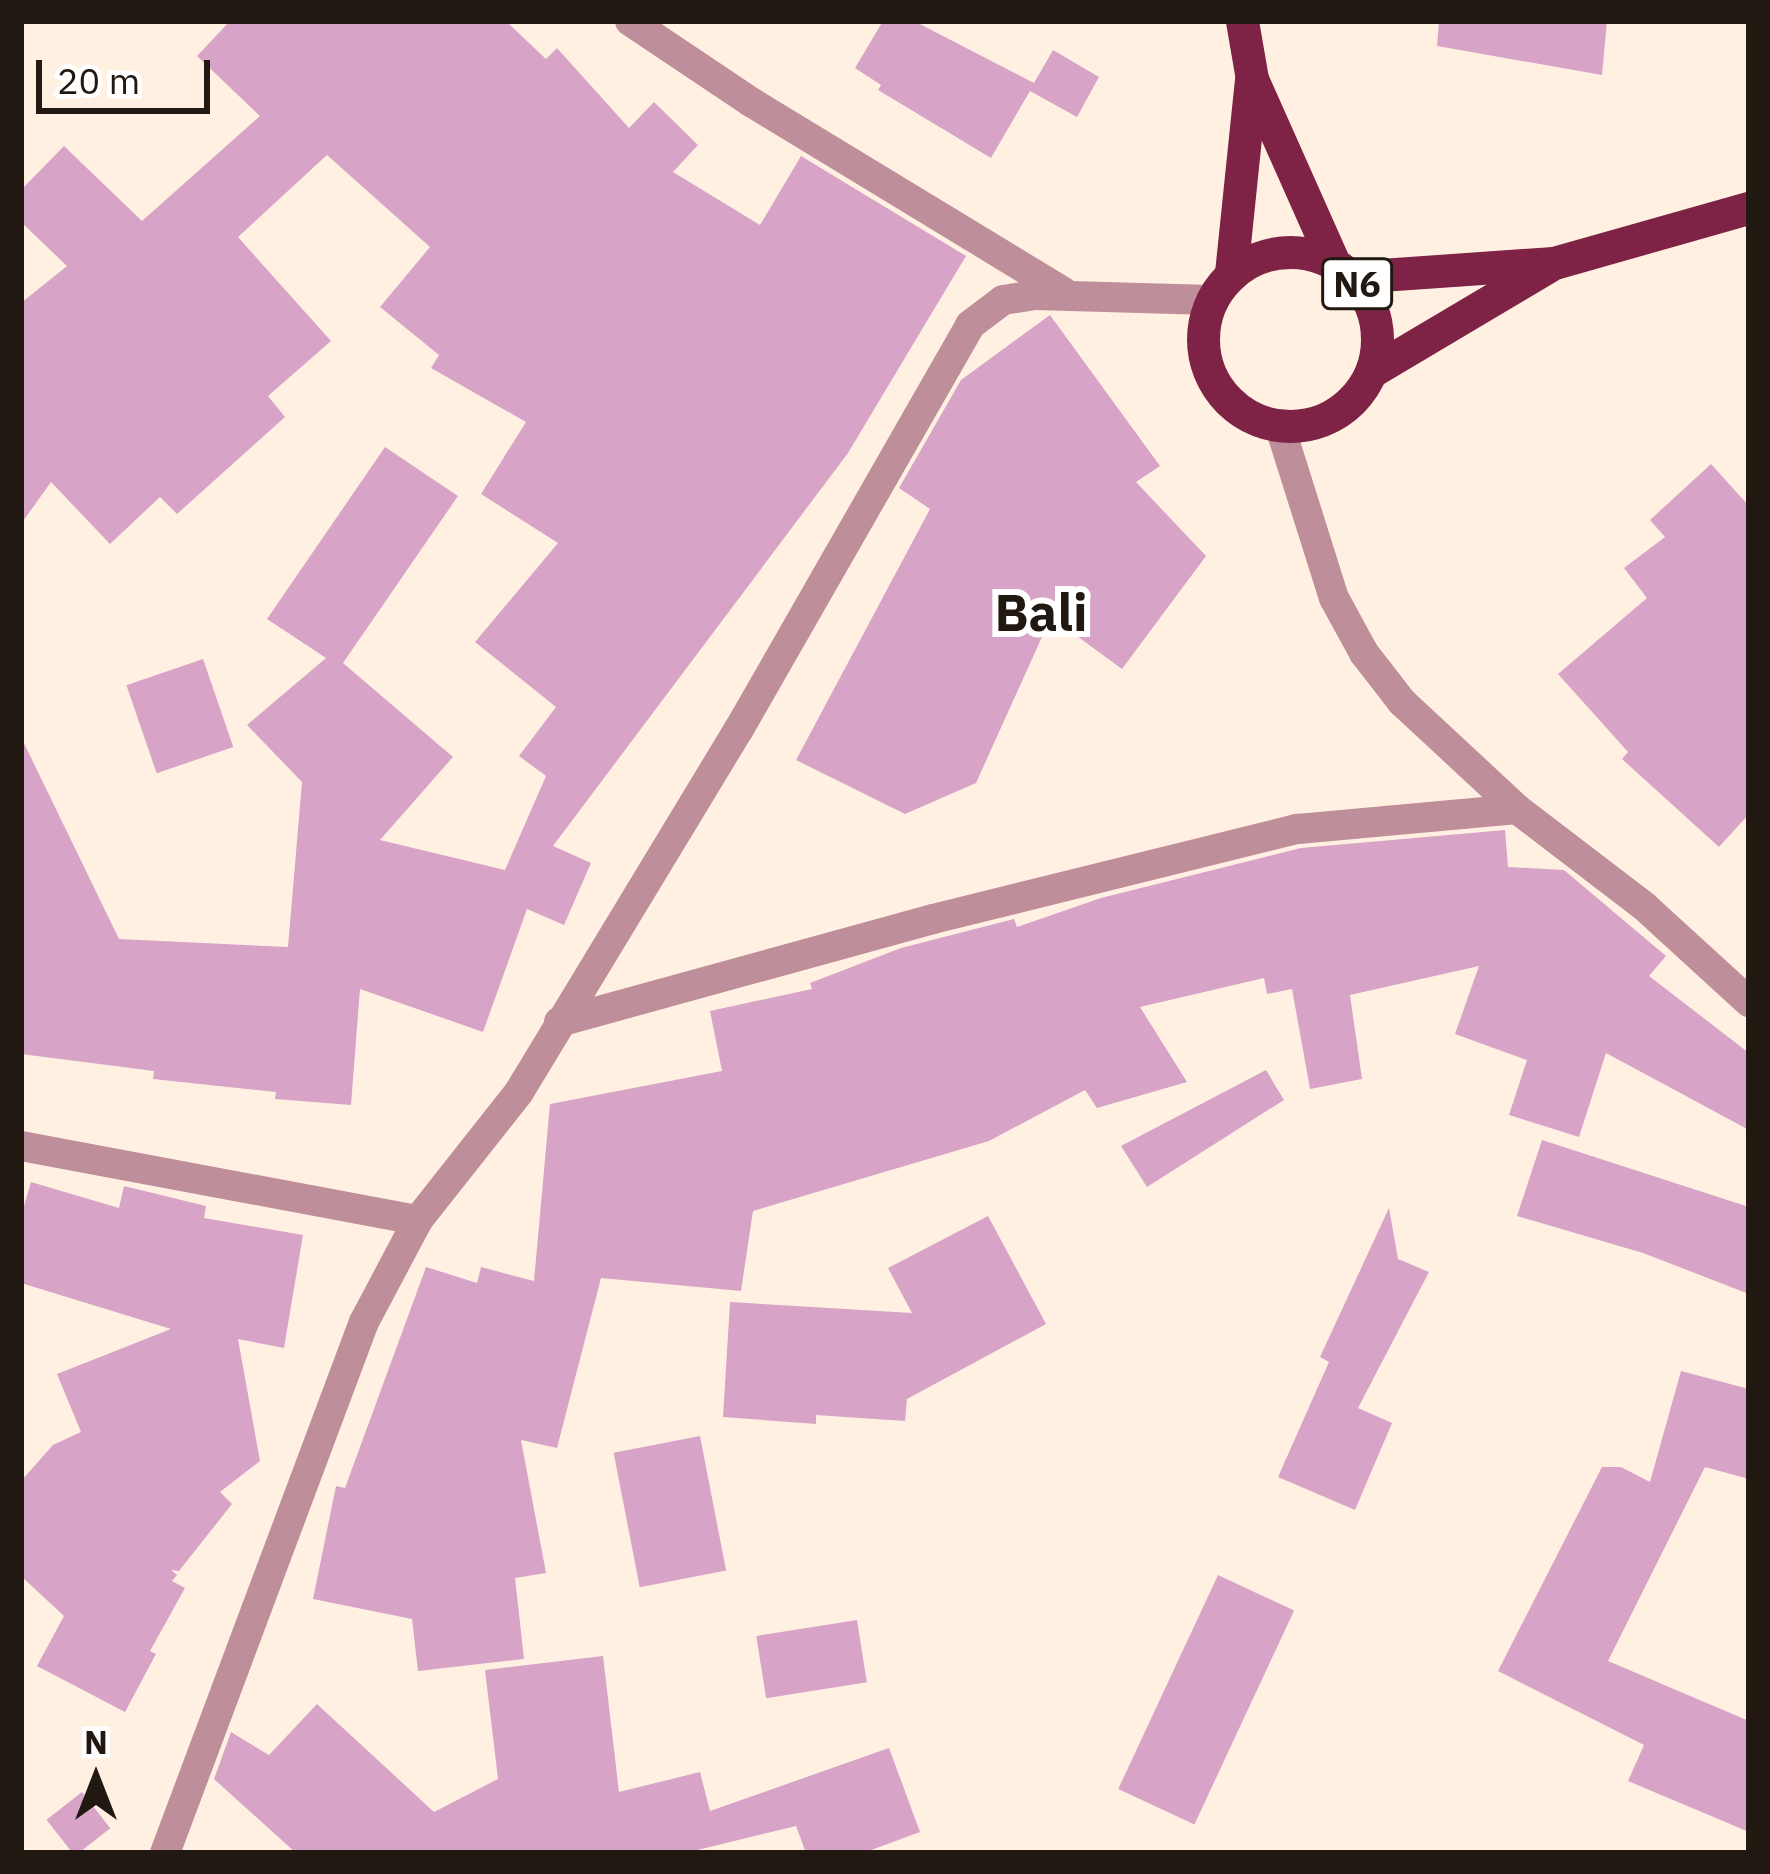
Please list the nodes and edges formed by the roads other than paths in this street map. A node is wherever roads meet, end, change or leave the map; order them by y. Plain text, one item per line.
1 (630, 21) edge
2 (1242, 21) edge
3 (1252, 80) junction
4 (1749, 208) edge
5 (1554, 263) junction
6 (1343, 270) junction
7 (1221, 286) junction
8 (1063, 292) junction
9 (1372, 371) junction
10 (1280, 427) junction
11 (1517, 808) junction
12 (1749, 1002) edge
13 (560, 1022) junction
14 (21, 1146) edge
15 (418, 1220) junction
16 (165, 1853) edge

1 - 8 street
2 - 3 highway, N6
3 - 6 highway, N6
3 - 7 highway, N6
4 - 5 highway, N6
5 - 6 highway, N6
5 - 9 highway, N6
6 - 7 highway, N6
6 - 9 highway, N6
7 - 8 street
7 - 10 highway, N6
8 - 13 street
9 - 10 highway, N6
10 - 11 street
11 - 12 street
11 - 13 street
13 - 15 street
14 - 15 street
15 - 16 street

